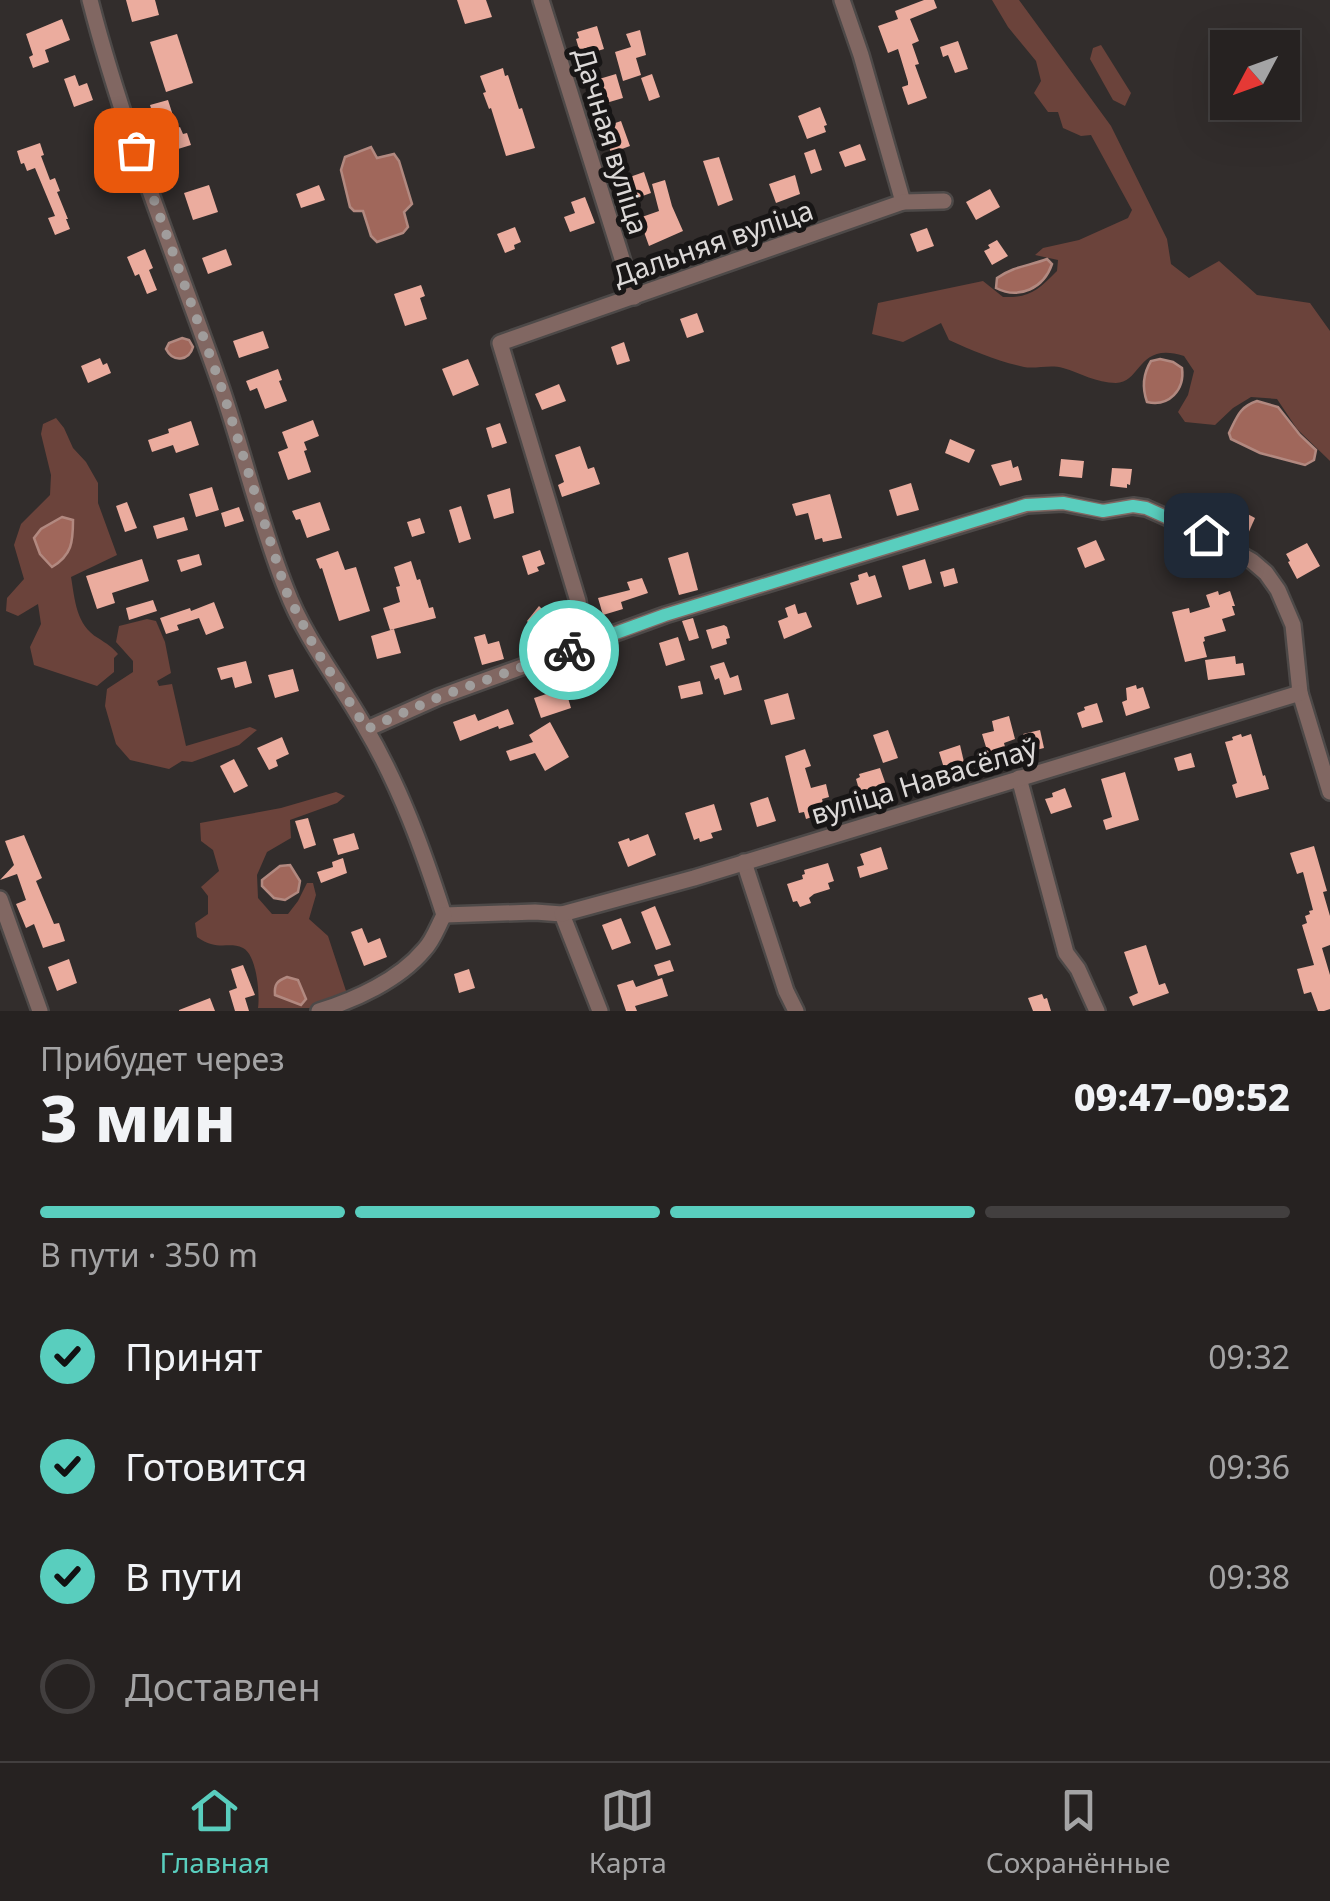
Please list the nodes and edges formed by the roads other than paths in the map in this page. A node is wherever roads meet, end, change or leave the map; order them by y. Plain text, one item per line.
1 (90, 0) edge
2 (541, 0) edge
3 (842, 0) edge
4 (944, 201) dead end
5 (903, 202) junction
6 (634, 297) junction
7 (585, 644) junction
8 (1300, 694) junction
9 (367, 729) junction
10 (1019, 778) junction
11 (1330, 792) edge
12 (744, 862) junction
13 (0, 899) edge
14 (562, 914) junction
15 (444, 915) junction
16 (40, 1011) edge
17 (319, 1011) edge
18 (600, 1011) edge
19 (796, 1011) edge
20 (1097, 1011) edge

1 - 9 street
2 - 6 street, Дачная вуліца
3 - 5 street
4 - 5 street, Дальняя вуліца
5 - 6 street, Дальняя вуліца
6 - 7 street, Дальняя вуліца
7 - 8 street
7 - 9 street
8 - 10 street, вуліца Навасёлаў
8 - 11 street
9 - 15 street
10 - 12 street, вуліца Навасёлаў
10 - 20 street
12 - 14 street, вуліца Навасёлаў
12 - 19 street
13 - 16 street
14 - 15 street, вуліца Навасёлаў
14 - 18 street
15 - 17 street

